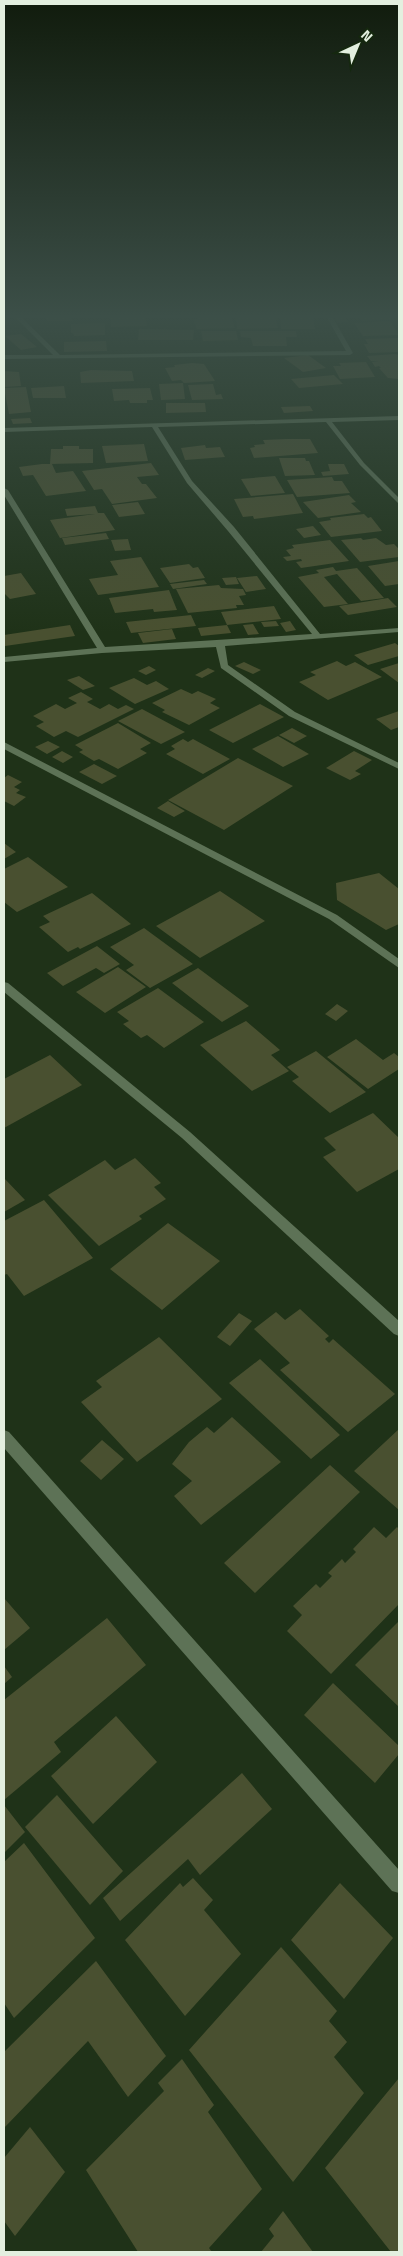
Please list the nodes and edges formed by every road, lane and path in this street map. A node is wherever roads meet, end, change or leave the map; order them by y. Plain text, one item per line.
1 (318, 421) edge
2 (328, 421) edge
3 (154, 426) junction
4 (4, 430) edge
5 (4, 490) edge
6 (399, 502) edge
7 (399, 630) edge
8 (317, 635) junction
9 (220, 644) junction
10 (102, 650) junction
11 (4, 660) edge
12 (4, 745) edge
13 (399, 766) edge
14 (399, 964) edge
15 (4, 986) edge
16 (399, 1330) edge
17 (4, 1437) edge
18 (399, 1884) edge

1 - 3 street
2 - 6 street
3 - 4 street
3 - 8 street
5 - 10 street
7 - 8 street
8 - 9 street
9 - 10 street
9 - 13 street
10 - 11 street
12 - 14 street
15 - 16 street
17 - 18 street

